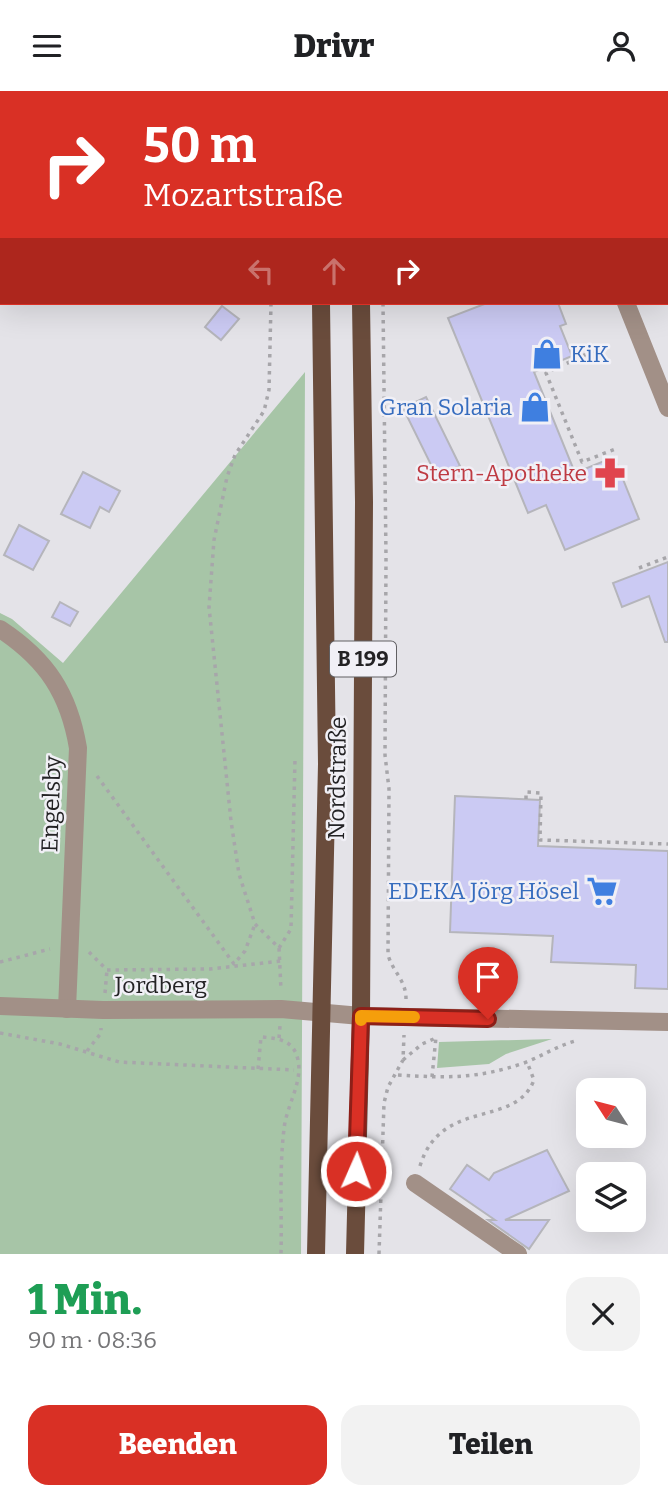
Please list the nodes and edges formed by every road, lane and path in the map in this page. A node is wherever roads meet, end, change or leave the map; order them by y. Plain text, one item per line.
1 (271, 305) edge
2 (321, 305) edge
3 (361, 305) edge
4 (383, 305) edge
5 (627, 305) edge
6 (593, 351) dead end
7 (668, 408) edge
8 (618, 448) dead end
9 (668, 557) edge
10 (639, 568) dead end
11 (0, 629) edge
12 (78, 748) junction
13 (295, 759) dead end
14 (526, 799) dead end
15 (561, 841) junction
16 (668, 844) edge
17 (561, 846) dead end
18 (255, 924) junction
19 (70, 948) junction
20 (279, 948) junction
21 (388, 955) dead end
22 (281, 961) junction
23 (0, 962) edge
24 (234, 964) junction
25 (0, 1006) edge
26 (67, 1009) junction
27 (281, 1009) junction
28 (321, 1013) junction
29 (361, 1016) junction
30 (668, 1022) edge
31 (0, 1033) edge
32 (279, 1038) junction
33 (586, 1039) dead end
34 (435, 1045) dead end
35 (527, 1062) junction
36 (258, 1069) junction
37 (294, 1070) dead end
38 (398, 1075) dead end
39 (432, 1077) junction
40 (384, 1103) dead end
41 (415, 1183) joint
42 (281, 1254) edge
43 (316, 1254) edge
44 (355, 1254) edge
45 (379, 1254) edge
46 (518, 1254) edge

1 - 18 path
2 - 28 main road, Nordstraße / B 199
3 - 29 main road, Nordstraße / B 199
4 - 21 path
5 - 7 street
6 - 8 path
9 - 10 path
11 - 12 street, Engelsby
12 - 19 street, Engelsby
12 - 24 path
13 - 20 path
14 - 15 path
15 - 16 path
15 - 17 path
18 - 20 path
18 - 24 path
19 - 23 path
19 - 24 path
19 - 26 street, Engelsby
20 - 22 path
22 - 24 path
22 - 27 path
25 - 26 street, Jordberg
26 - 27 street, Jordberg
27 - 28 street, Jordberg
27 - 32 path
28 - 29 street, Jordberg
28 - 43 main road, Nordstraße / B 199
29 - 30 street, Jordberg
29 - 44 main road, Nordstraße / B 199
31 - 36 path
32 - 36 path
32 - 42 path
33 - 35 path
34 - 39 path
35 - 39 path
35 - 41 path
36 - 37 path
38 - 39 path
40 - 45 path
41 - 46 street

